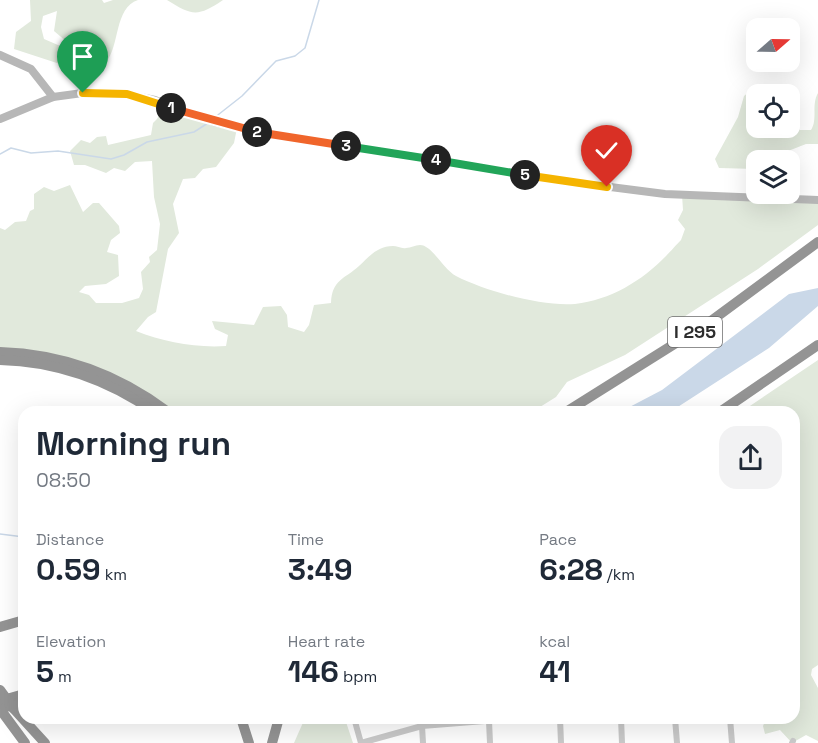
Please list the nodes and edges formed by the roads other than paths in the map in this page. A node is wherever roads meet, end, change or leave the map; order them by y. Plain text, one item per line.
1 (0, 55) edge
2 (53, 97) junction
3 (0, 119) edge
4 (818, 200) edge
5 (818, 242) edge
6 (818, 345) edge
7 (0, 351) edge
8 (0, 360) edge
9 (144, 406) edge
10 (159, 406) edge
11 (576, 406) edge
12 (729, 406) edge
13 (18, 624) edge
14 (0, 628) edge
15 (0, 690) edge
16 (18, 696) edge
17 (18, 702) edge
18 (0, 705) edge
19 (13, 708) junction
20 (18, 713) edge
21 (18, 715) edge
22 (24, 724) edge
23 (28, 724) edge
24 (243, 724) edge
25 (277, 724) edge
26 (356, 724) edge
27 (449, 724) edge
28 (489, 724) edge
29 (560, 724) edge
30 (621, 724) edge
31 (675, 724) edge
32 (730, 724) edge
33 (422, 726) junction
34 (25, 743) edge
35 (38, 743) edge
36 (45, 743) edge
37 (249, 743) edge
38 (272, 743) edge
39 (361, 743) edge
40 (423, 743) edge
41 (490, 743) edge
42 (561, 743) edge
43 (622, 743) edge
44 (677, 743) edge
45 (732, 743) edge

1 - 2 main road
2 - 3 main road
2 - 4 main road
5 - 11 highway, I 295
6 - 12 highway
7 - 10 highway
8 - 9 highway
13 - 14 highway
15 - 19 highway, bridge
16 - 18 highway
17 - 18 highway
18 - 34 highway
19 - 20 highway
19 - 21 highway
22 - 35 highway
23 - 36 highway
24 - 37 highway
25 - 38 highway
26 - 39 street
27 - 33 street
28 - 41 street
29 - 42 street
30 - 43 street
31 - 44 street
32 - 45 street
33 - 39 street
33 - 40 street

